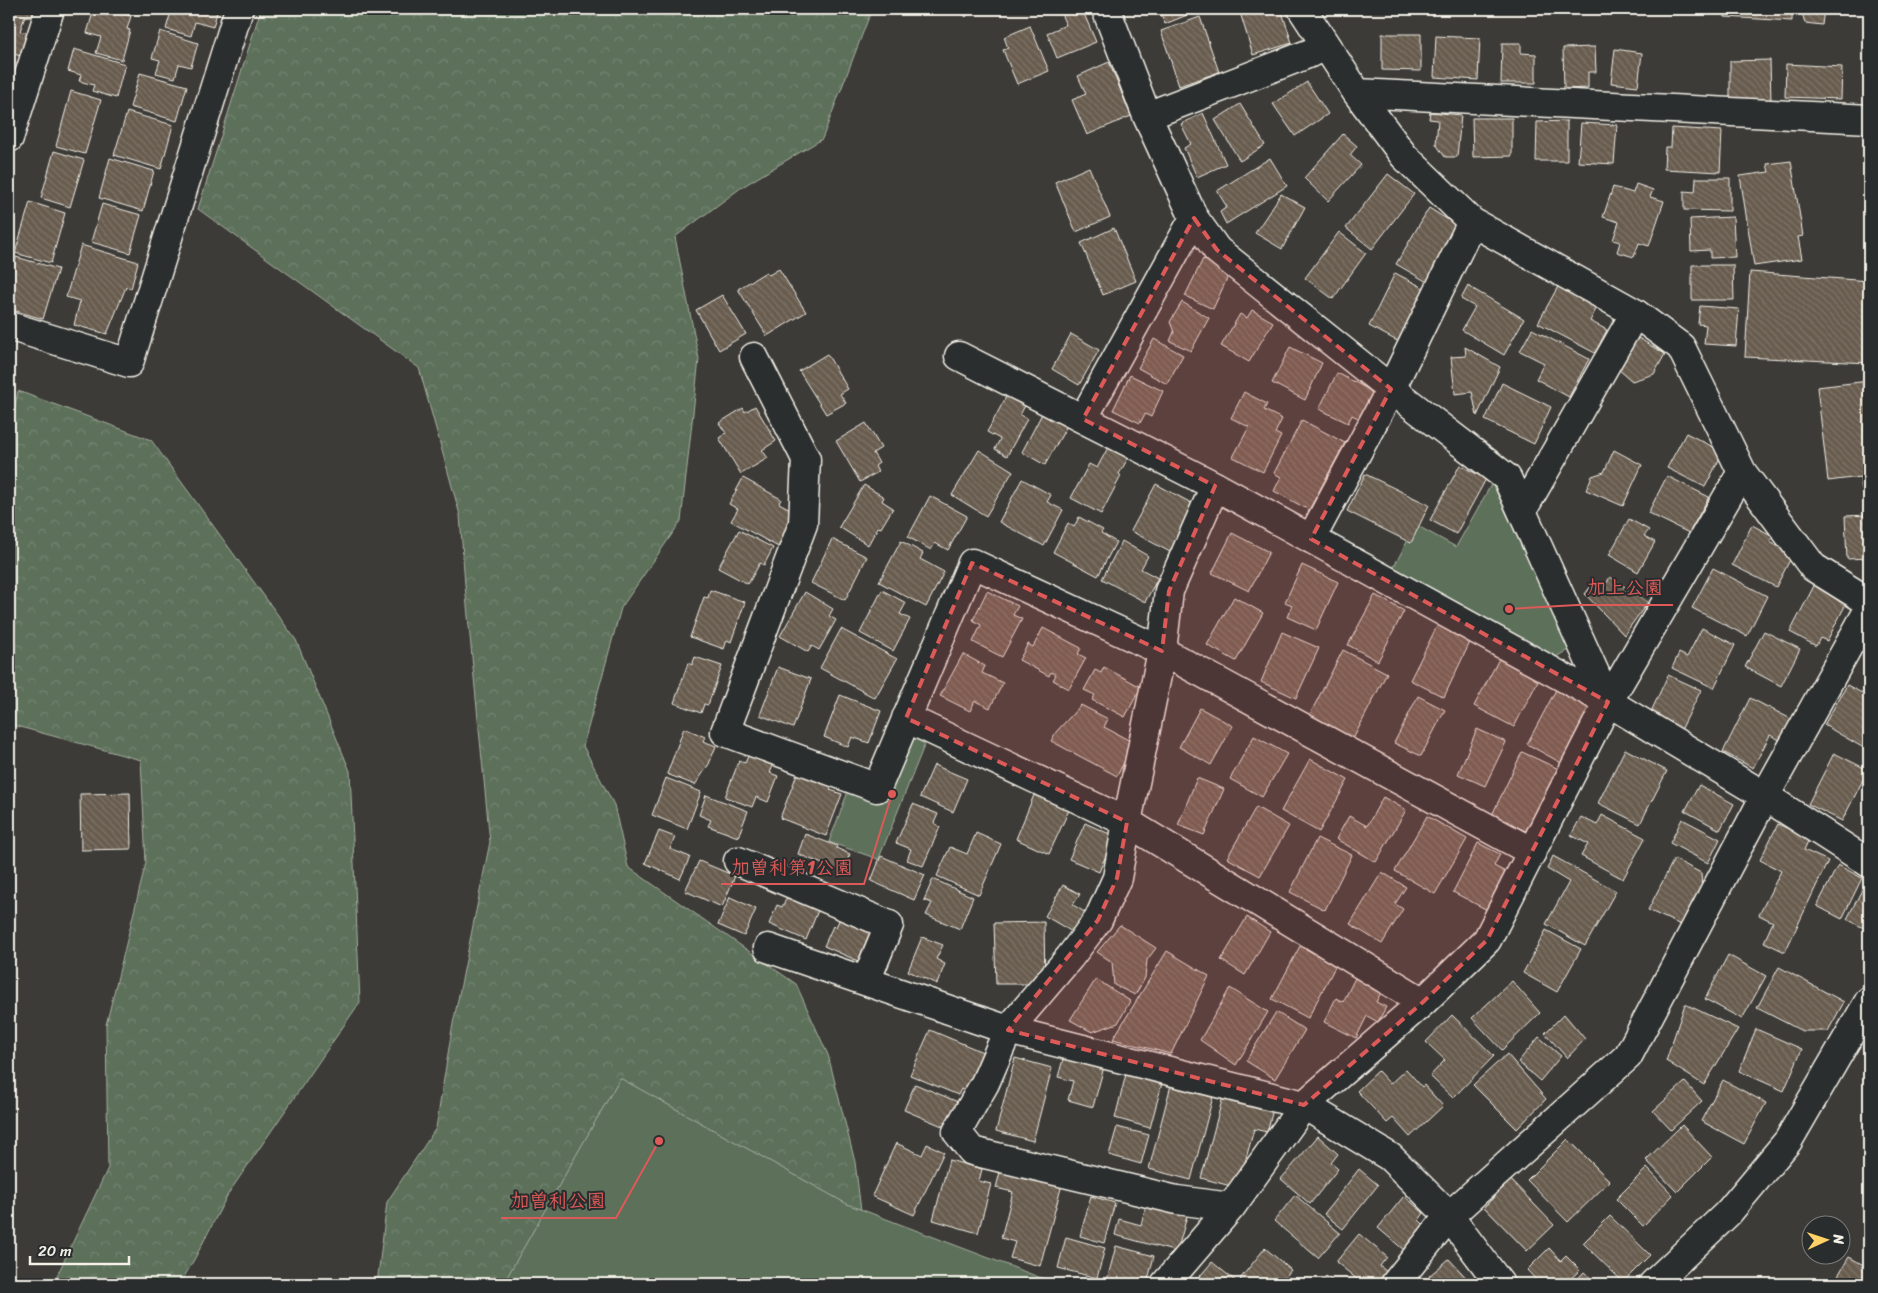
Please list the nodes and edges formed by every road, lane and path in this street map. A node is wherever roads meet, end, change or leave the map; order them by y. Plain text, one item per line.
1 (50, 9) edge
2 (239, 9) edge
3 (1106, 9) edge
4 (1302, 9) edge
5 (1326, 47) junction
6 (1357, 93) junction
7 (1147, 116) junction
8 (1869, 119) edge
9 (9, 138) edge
10 (1194, 218) junction
11 (1472, 222) junction
12 (1635, 313) junction
13 (9, 326) edge
14 (959, 356) dead end
15 (754, 357) dead end
16 (1391, 389) junction
17 (1083, 419) junction
18 (1742, 472) junction
19 (1215, 486) junction
20 (1522, 511) junction
21 (1311, 539) junction
22 (1869, 602) edge
23 (1869, 609) edge
24 (1162, 651) junction
25 (1608, 702) junction
26 (906, 718) junction
27 (1765, 796) junction
28 (1127, 822) junction
29 (1532, 852) junction
30 (738, 861) dead end
31 (1869, 863) edge
32 (768, 948) dead end
33 (866, 981) junction
34 (1869, 1001) edge
35 (1423, 1002) junction
36 (1008, 1030) junction
37 (1304, 1105) junction
38 (1231, 1207) junction
39 (1449, 1216) junction
40 (1165, 1284) edge
41 (1395, 1284) edge
42 (1500, 1284) edge
43 (1653, 1284) edge

1 - 9 street
2 - 13 street
3 - 7 street
4 - 5 street
5 - 6 street
5 - 7 street
6 - 8 street
6 - 11 street
7 - 10 street
10 - 16 street
10 - 17 street
11 - 12 street
11 - 16 street
12 - 18 street
12 - 20 street
14 - 17 street
15 - 26 street
16 - 20 street
16 - 21 street
17 - 19 street
18 - 22 street
18 - 25 street
19 - 21 street
19 - 24 street
20 - 25 street
21 - 25 street
23 - 27 street
24 - 26 street
24 - 28 street
24 - 29 street
25 - 27 street
25 - 29 street
26 - 28 street
27 - 31 street
27 - 39 street
28 - 35 street
28 - 36 street
29 - 35 street
30 - 33 street
32 - 33 street
33 - 36 street
34 - 43 street
35 - 37 street
36 - 37 street
36 - 38 street
37 - 38 street
37 - 39 street
38 - 40 street
39 - 41 street
39 - 42 street

